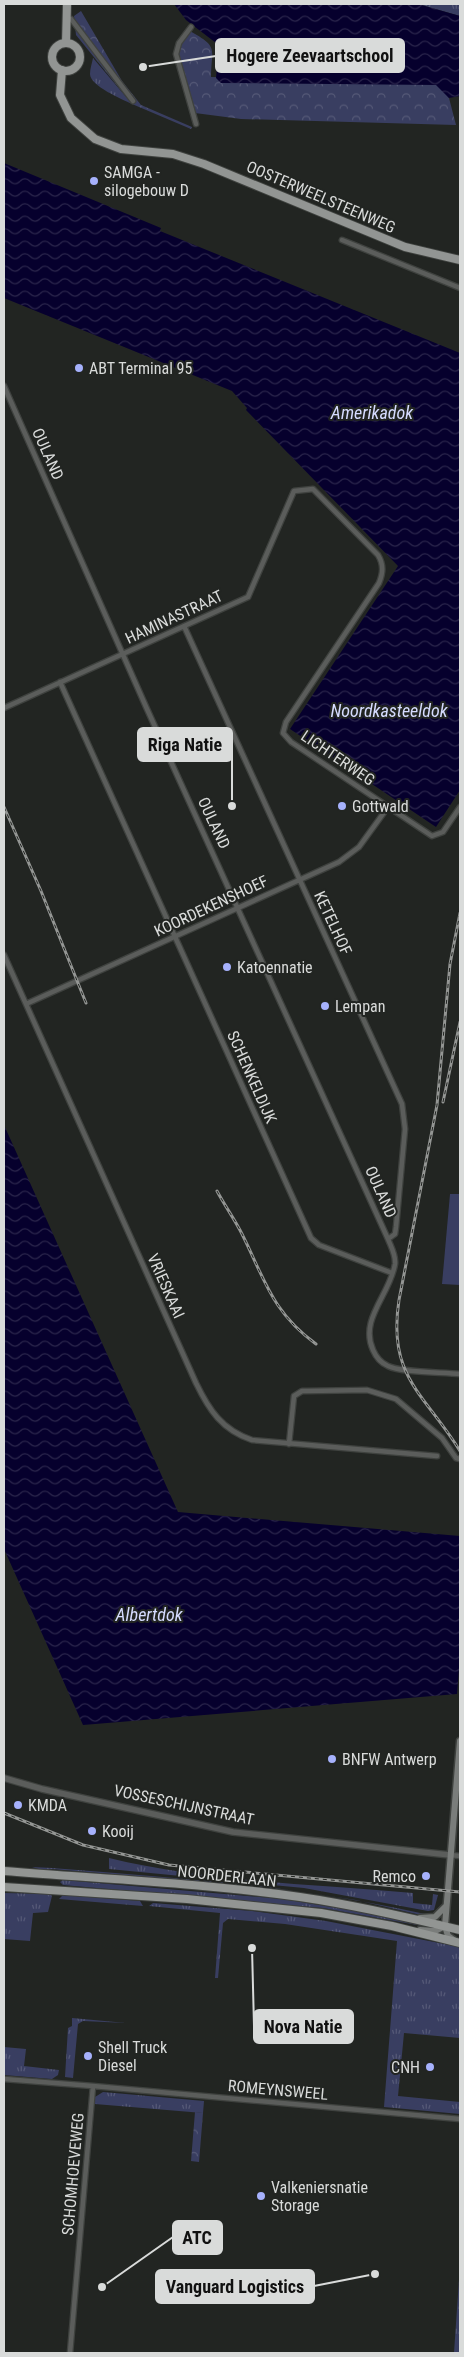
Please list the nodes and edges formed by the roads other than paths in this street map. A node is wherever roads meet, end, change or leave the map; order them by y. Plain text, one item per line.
1 (67, 4) edge
2 (72, 19) dead end
3 (192, 27) dead end
4 (66, 43) junction
5 (62, 70) junction
6 (132, 101) dead end
7 (196, 124) dead end
8 (342, 240) dead end
9 (460, 260) edge
10 (460, 288) edge
11 (4, 386) edge
12 (294, 490) joint
13 (184, 626) junction
14 (124, 654) junction
15 (60, 682) junction
16 (4, 708) edge
17 (388, 807) junction
18 (460, 807) edge
19 (299, 879) junction
20 (239, 907) junction
21 (175, 936) junction
22 (4, 955) edge
23 (26, 1004) junction
24 (388, 1239) junction
25 (392, 1273) junction
26 (460, 1374) edge
27 (289, 1444) junction
28 (437, 1456) dead end
29 (458, 1458) edge
30 (460, 1742) edge
31 (4, 1778) edge
32 (450, 1855) junction
33 (460, 1856) edge
34 (4, 1871) edge
35 (57, 1875) junction
36 (4, 1887) edge
37 (56, 1889) junction
38 (446, 1903) junction
39 (405, 1916) junction
40 (392, 1926) junction
41 (444, 1926) junction
42 (460, 1930) edge
43 (458, 1942) edge
44 (4, 2079) edge
45 (93, 2086) junction
46 (460, 2119) edge
47 (70, 2353) edge

1 - 4 main road
2 - 6 street
3 - 7 street
4 - 5 main road
4 - 5 main road
5 - 9 main road, OOSTERWEELSTEENWEG
8 - 10 street
11 - 14 street, OULAND
12 - 13 street, HAMINASTRAAT
12 - 17 street, LICHTERWEG
13 - 14 street, HAMINASTRAAT
13 - 19 street, KETELHOF
14 - 15 street, HAMINASTRAAT
14 - 20 street, OULAND
15 - 16 street, HAMINASTRAAT
15 - 21 street, SCHENKELDIJK
17 - 18 street, LICHTERWEG
17 - 19 street, KOORDEKENSHOEF
19 - 20 street, KOORDEKENSHOEF
19 - 24 street, KETELHOF
20 - 21 street, KOORDEKENSHOEF
20 - 24 street, OULAND
21 - 23 street, KOORDEKENSHOEF
21 - 25 street, SCHENKELDIJK
22 - 23 street, VRIESKAAI
23 - 27 street, VRIESKAAI
24 - 25 street, OULAND
25 - 26 street
27 - 28 street, VRIESKAAI
27 - 29 street
30 - 32 main road
31 - 32 street, VOSSESCHIJNSTRAAT
32 - 33 street
32 - 38 main road
34 - 35 main road, NOORDERLAAN
35 - 37 main road
35 - 39 main road, NOORDERLAAN
36 - 37 main road, NOORDERLAAN
37 - 40 main road, NOORDERLAAN
38 - 39 main road
38 - 41 main road
39 - 41 main road, NOORDERLAAN
40 - 41 main road, NOORDERLAAN
40 - 43 main road, NOORDERLAAN
41 - 42 main road, NOORDERLAAN
41 - 43 main road
44 - 45 street
45 - 46 street, ROMEYNSWEEL
45 - 47 street, SCHOMHOEVEWEG

